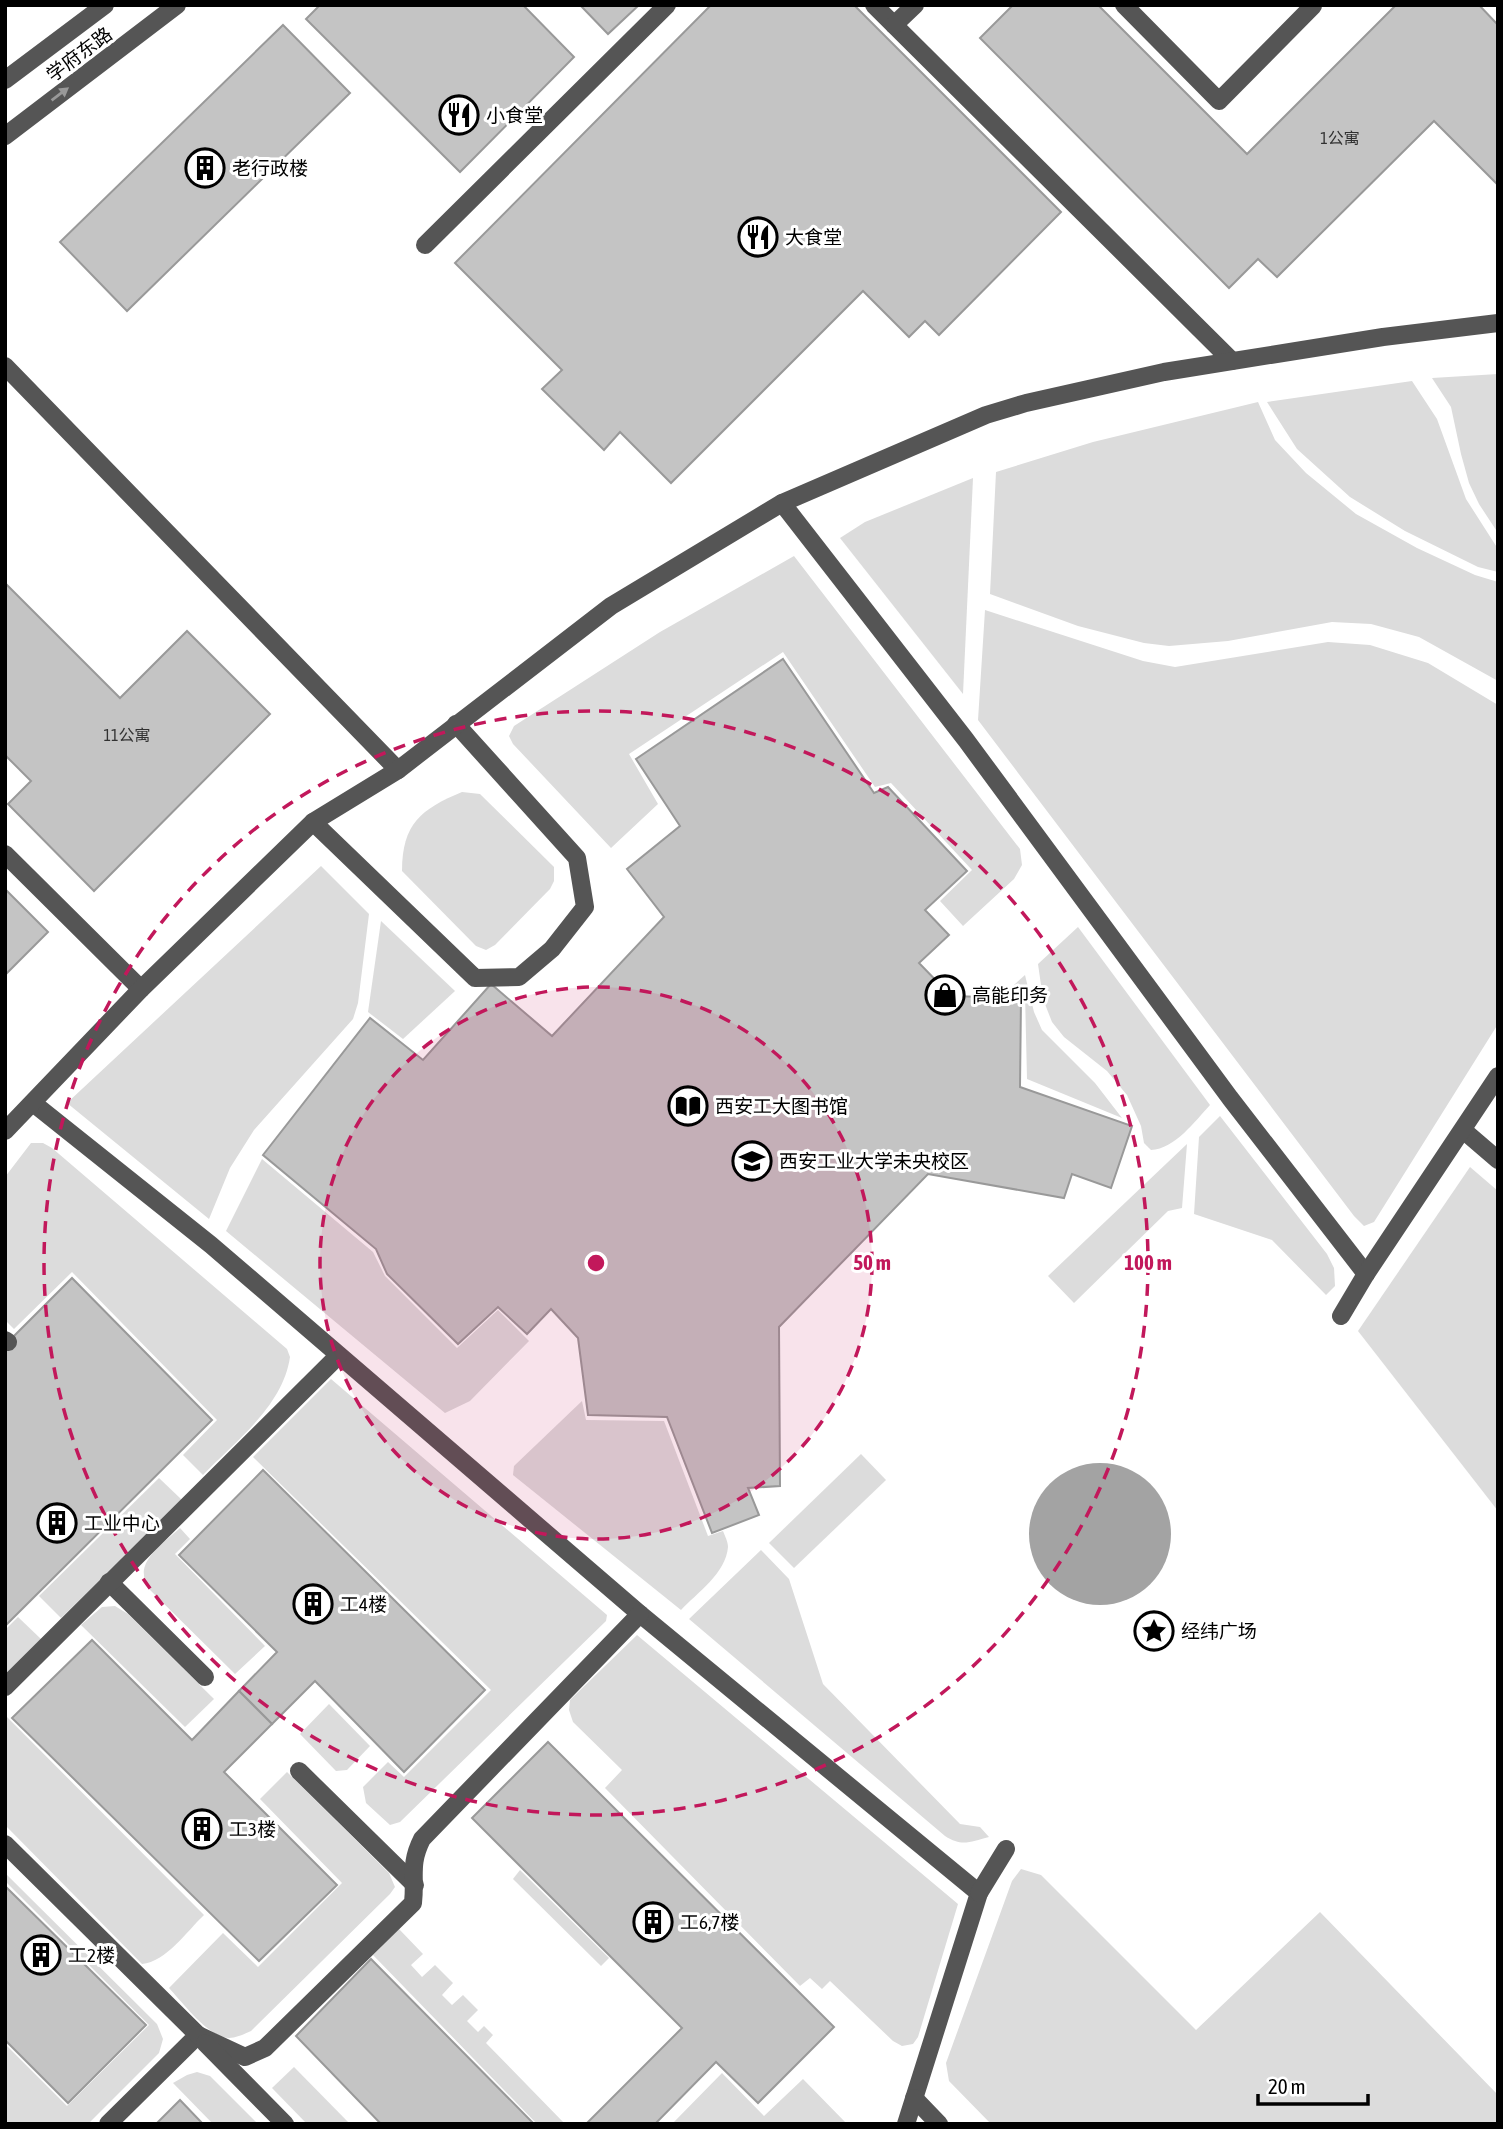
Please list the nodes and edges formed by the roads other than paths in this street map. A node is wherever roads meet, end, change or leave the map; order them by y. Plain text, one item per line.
1 (105, 5) edge
2 (177, 5) edge
3 (667, 5) edge
4 (874, 5) edge
5 (915, 5) edge
6 (1124, 5) edge
7 (1313, 5) edge
8 (894, 25) junction
9 (5, 80) edge
10 (5, 136) edge
11 (425, 245) dead end
12 (1498, 323) edge
13 (1232, 361) junction
14 (5, 366) edge
15 (782, 502) junction
16 (456, 724) junction
17 (398, 770) junction
18 (313, 822) junction
19 (5, 854) edge
20 (141, 989) junction
21 (1498, 1076) edge
22 (33, 1103) junction
23 (1463, 1130) junction
24 (5, 1131) edge
25 (1498, 1160) edge
26 (1366, 1274) junction
27 (1340, 1317) dead end
28 (338, 1356) junction
29 (108, 1582) junction
30 (640, 1614) junction
31 (205, 1676) dead end
32 (5, 1687) edge
33 (299, 1771) dead end
34 (5, 1844) edge
35 (1006, 1849) dead end
36 (415, 1885) junction
37 (979, 1893) junction
38 (198, 2035) junction
39 (914, 2098) junction
40 (108, 2124) edge
41 (285, 2124) edge
42 (906, 2124) edge
43 (939, 2124) edge

1 - 9 street, 学府东路
10 -> 2 street, 学府东路
3 - 11 street
4 - 8 street
5 - 8 street
6 - 7 street
8 - 13 street
12 - 13 street
13 - 15 street
14 - 17 street
15 - 16 street
15 - 26 street
16 - 17 street
16 - 18 street
17 - 18 street
18 - 20 street
19 - 20 street
20 - 22 street
21 - 23 street
22 - 24 street
22 - 28 street
23 - 25 street
23 - 26 street
26 - 27 street
28 - 29 street
28 - 30 street
29 - 31 street
29 - 32 street
30 - 36 street
30 - 37 street
33 - 36 street
34 - 38 street
35 - 37 street
36 - 38 street
37 - 39 street
38 - 40 street
38 - 41 street
39 - 42 street
39 - 43 street

